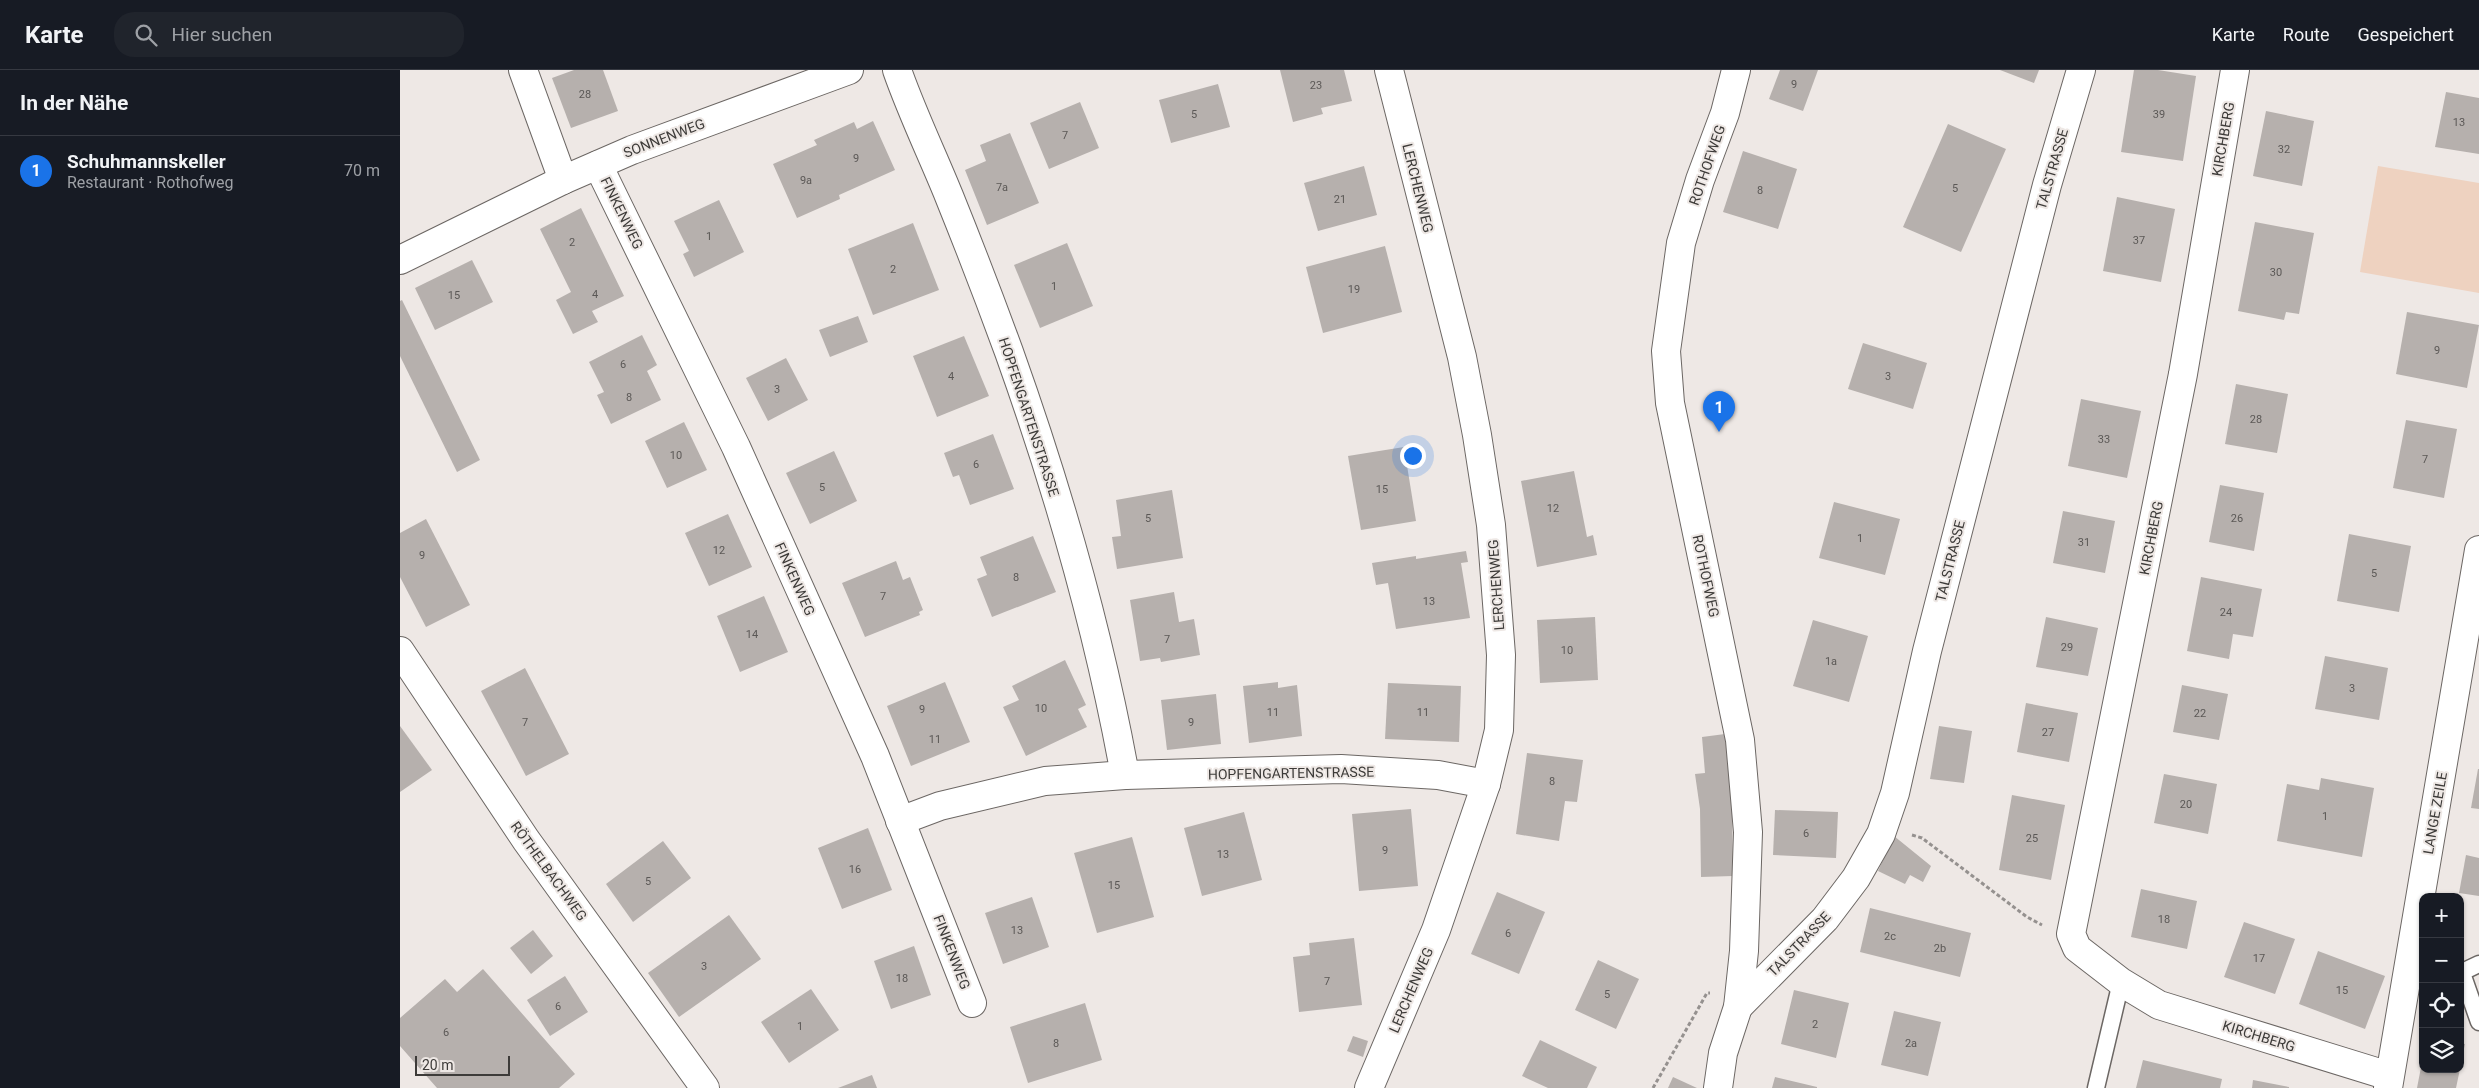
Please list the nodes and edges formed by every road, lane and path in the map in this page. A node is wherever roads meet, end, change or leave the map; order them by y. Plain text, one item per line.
1 (523, 70) edge
2 (897, 70) edge
3 (1389, 70) edge
4 (1736, 70) edge
5 (2081, 70) edge
6 (2235, 70) edge
7 (832, 73) edge
8 (598, 165) junction
9 (563, 180) junction
10 (400, 260) edge
11 (2479, 550) edge
12 (400, 651) edge
13 (1126, 775) junction
14 (1486, 784) junction
15 (1895, 794) junction
16 (900, 820) junction
17 (2071, 934) junction
18 (2479, 964) edge
19 (2416, 966) edge
20 (2464, 972) edge
21 (2464, 981) edge
22 (2121, 982) junction
23 (1739, 997) junction
24 (972, 1002) dead end
25 (2479, 1022) edge
26 (2389, 1082) edge
27 (704, 1088) edge
28 (1369, 1088) edge
29 (1653, 1088) edge
30 (1718, 1088) edge
31 (2096, 1088) edge

1 - 9 street
2 - 13 street, HOPFENGARTENSTRASSE
3 - 14 street, LERCHENWEG
4 - 23 street, ROTHOFWEG
5 - 15 street, TALSTRASSE
6 - 17 street, KIRCHBERG
7 - 8 street, SONNENWEG
8 - 9 street, SONNENWEG
8 - 16 street, FINKENWEG
9 - 10 street, SONNENWEG
11 - 19 street, LANGE ZEILE
12 - 27 street, RÖTHELBACHWEG
13 - 14 street, HOPFENGARTENSTRASSE
13 - 16 street, HOPFENGARTENSTRASSE
14 - 28 street, LERCHENWEG
15 - 17 path
15 - 23 street, TALSTRASSE
16 - 24 street, FINKENWEG
17 - 22 street, KIRCHBERG
18 - 20 lane
19 - 26 street, LANGE ZEILE
21 - 25 lane
22 - 26 street, KIRCHBERG
22 - 31 lane
23 - 29 path
23 - 30 street, ROTHOFWEG

